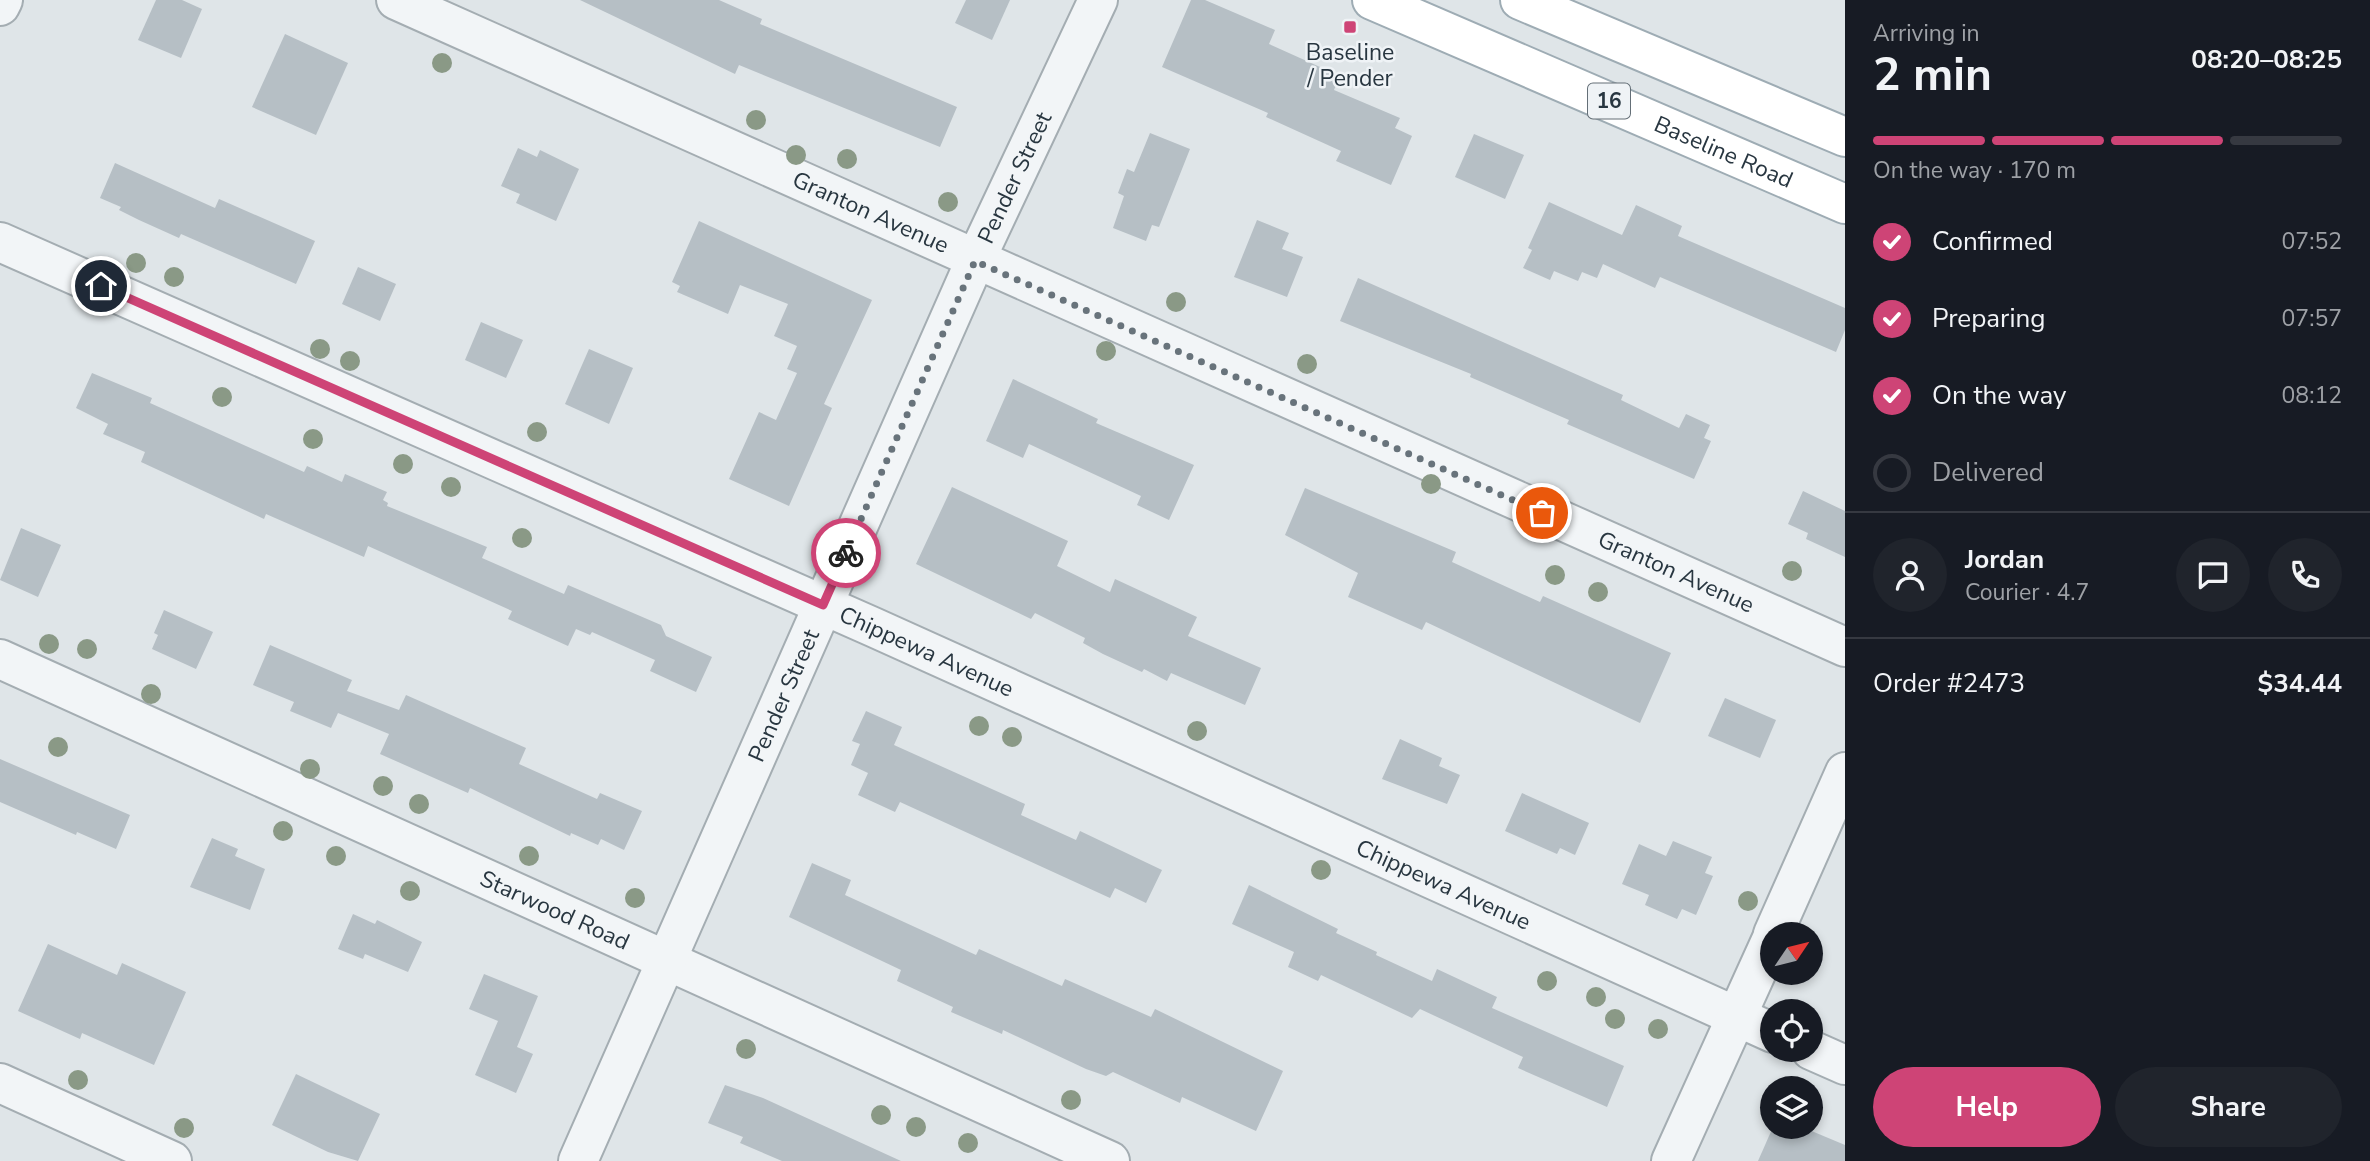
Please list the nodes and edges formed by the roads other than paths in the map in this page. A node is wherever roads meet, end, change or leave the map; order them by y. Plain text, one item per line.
1 (3, 0) edge
2 (396, 0) edge
3 (1098, 0) edge
4 (1372, 0) edge
5 (1530, 2) edge
6 (0, 6) edge
7 (1845, 137) edge
8 (1845, 204) edge
9 (0, 242) edge
10 (975, 261) junction
11 (823, 605) junction
12 (1845, 647) edge
13 (0, 659) edge
14 (1845, 772) edge
15 (1779, 922) edge
16 (667, 963) junction
17 (1760, 965) edge
18 (1737, 1017) junction
19 (1760, 1027) edge
20 (1823, 1055) edge
21 (1845, 1065) edge
22 (0, 1083) edge
23 (172, 1161) edge
24 (578, 1161) edge
25 (1110, 1161) edge
26 (1671, 1161) edge

1 - 6 street
2 - 10 street, Granton Avenue
3 - 10 street, Pender Street
4 - 8 main road, Baseline Road / 16
5 - 7 main road, 16
9 - 11 street, Chippewa Avenue
10 - 11 street, Pender Street
10 - 12 street, Granton Avenue
11 - 16 street, Pender Street
11 - 18 street, Chippewa Avenue
13 - 16 street, Starwood Road
14 - 15 street
16 - 24 street, Pender Street
16 - 25 street, Starwood Road
17 - 18 street
18 - 19 street, Chippewa Avenue
18 - 26 street
20 - 21 street
22 - 23 street

